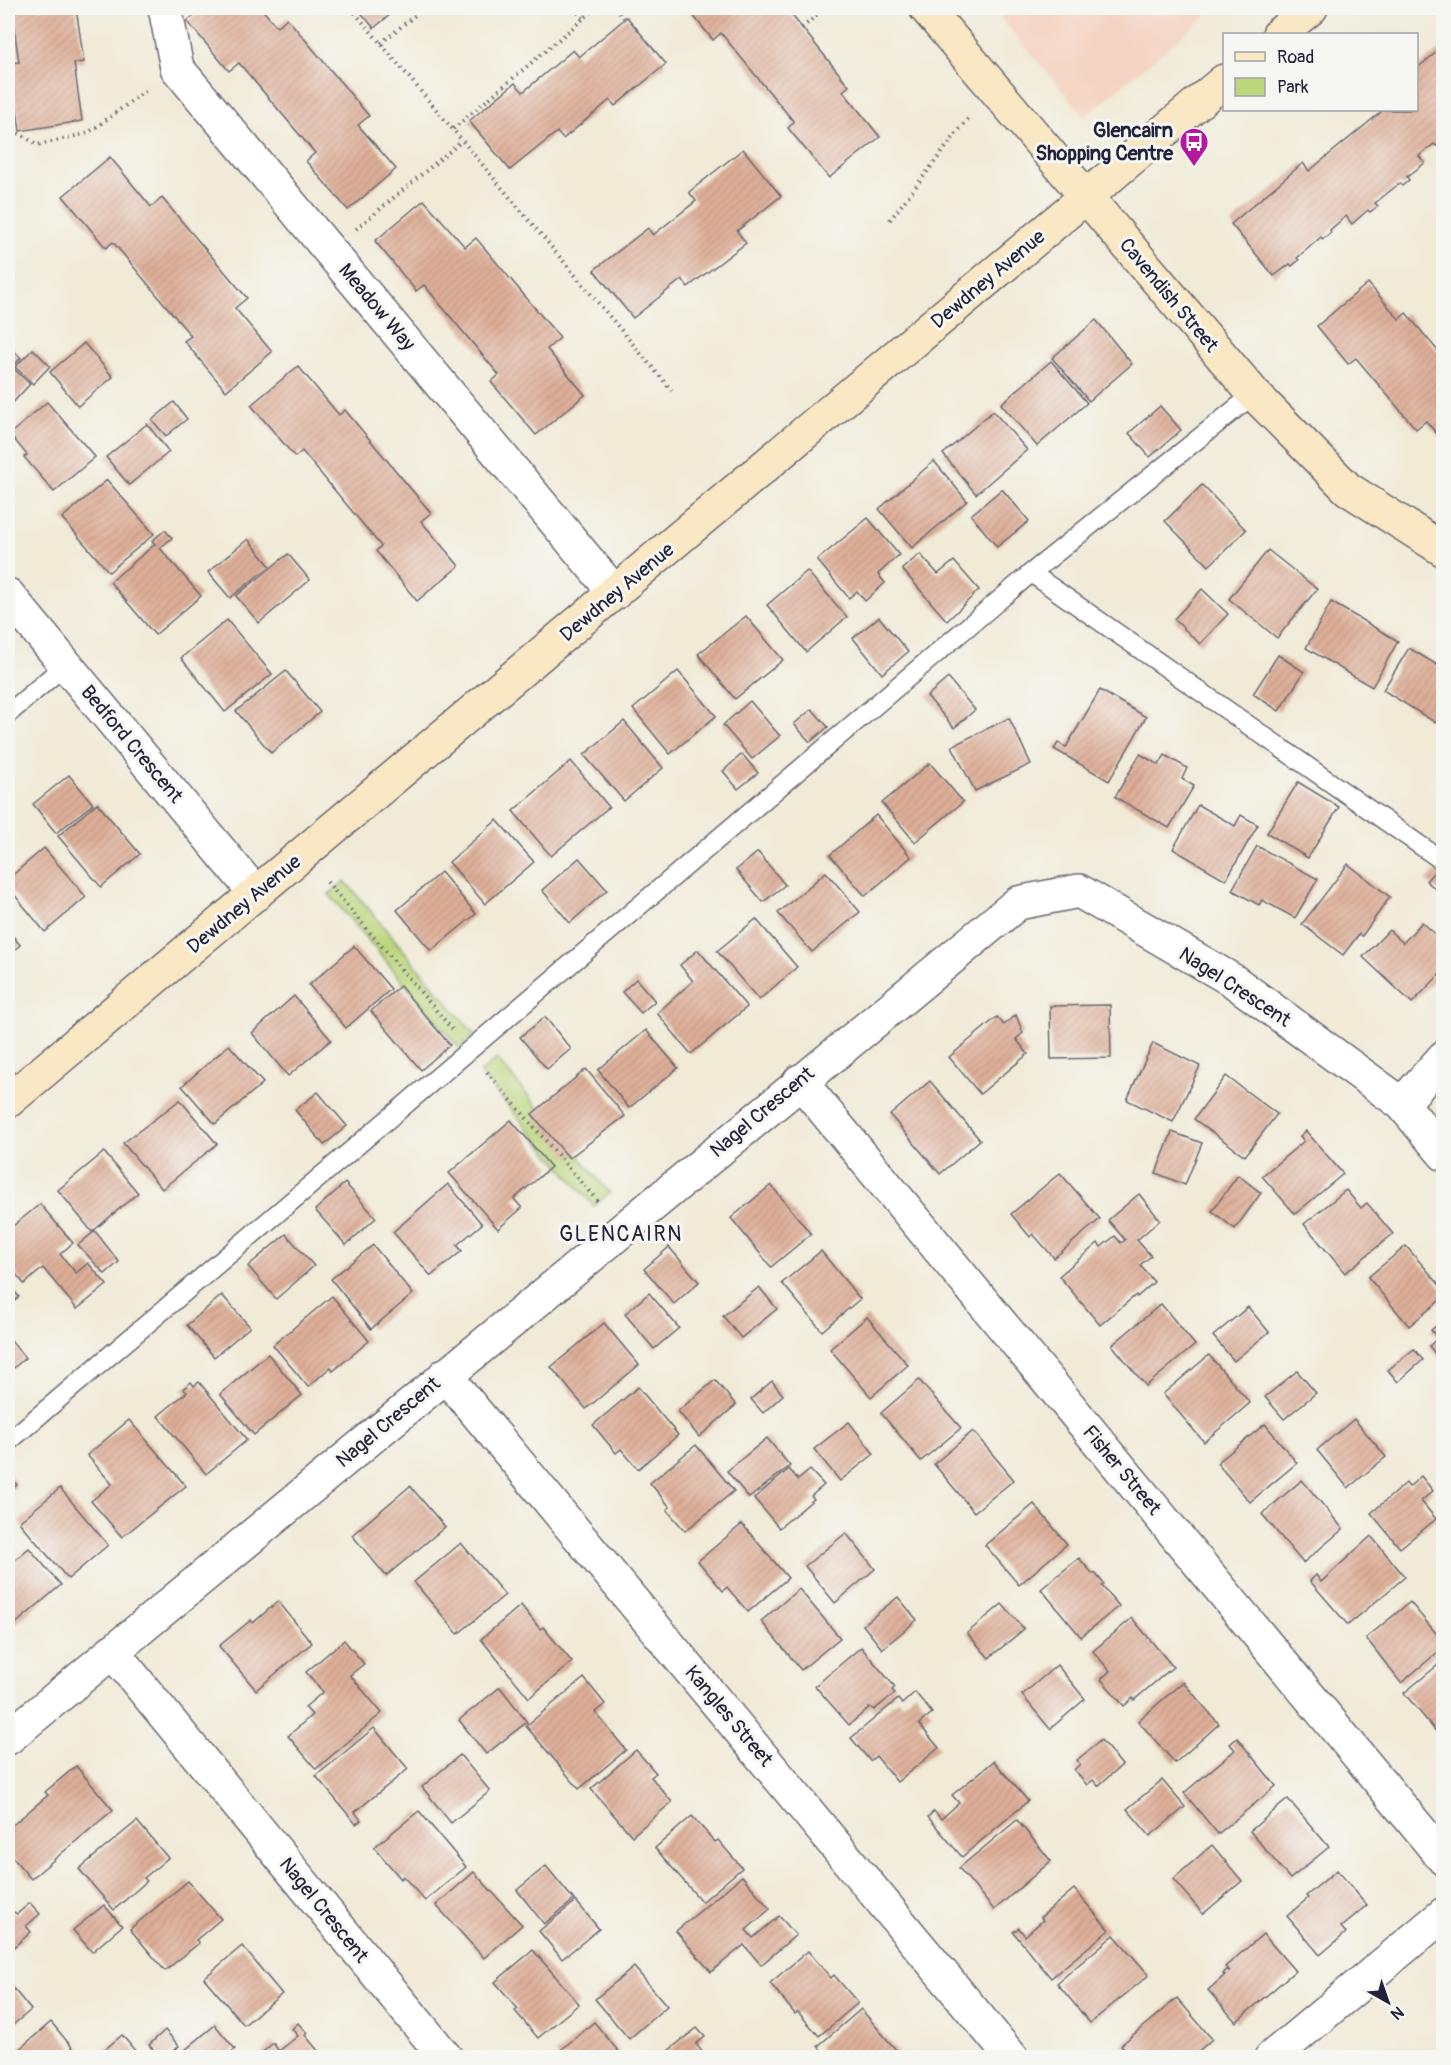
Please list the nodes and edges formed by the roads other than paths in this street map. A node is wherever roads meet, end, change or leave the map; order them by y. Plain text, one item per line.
1 (165, 8) edge
2 (926, 8) edge
3 (1311, 8) edge
4 (1281, 33) edge
5 (1223, 82) edge
6 (1087, 198) junction
7 (1254, 394) junction
8 (1443, 550) edge
9 (1031, 573) junction
10 (615, 593) junction
11 (8, 595) edge
12 (65, 664) junction
13 (8, 714) edge
14 (1443, 862) edge
15 (256, 894) junction
16 (1443, 1057) edge
17 (800, 1081) junction
18 (8, 1101) edge
19 (1402, 1104) junction
20 (1443, 1154) edge
21 (445, 1375) junction
22 (8, 1442) edge
23 (112, 1651) junction
24 (8, 1738) edge
25 (1443, 1859) edge
26 (1443, 1914) edge
27 (446, 2058) edge
28 (1012, 2058) edge
29 (1271, 2058) edge

1 - 10 street, Meadow Way
2 - 6 street, Cavendish Street
3 - 4 street
5 - 6 street, Dewdney Avenue
6 - 7 street, Cavendish Street
6 - 10 street, Dewdney Avenue
7 - 8 street, Cavendish Street
7 - 9 lane
9 - 14 lane
9 - 22 lane
10 - 15 street, Dewdney Avenue
11 - 12 street, Bedford Crescent
12 - 13 lane
12 - 15 street, Bedford Crescent
15 - 18 street, Dewdney Avenue
16 - 19 street
17 - 19 street, Nagel Crescent
17 - 21 street, Nagel Crescent
17 - 25 street, Fisher Street
19 - 20 street, Nagel Crescent
21 - 23 street, Nagel Crescent
21 - 28 street, Kangles Street
23 - 24 street, Nagel Crescent
23 - 27 street, Nagel Crescent
26 - 29 street

